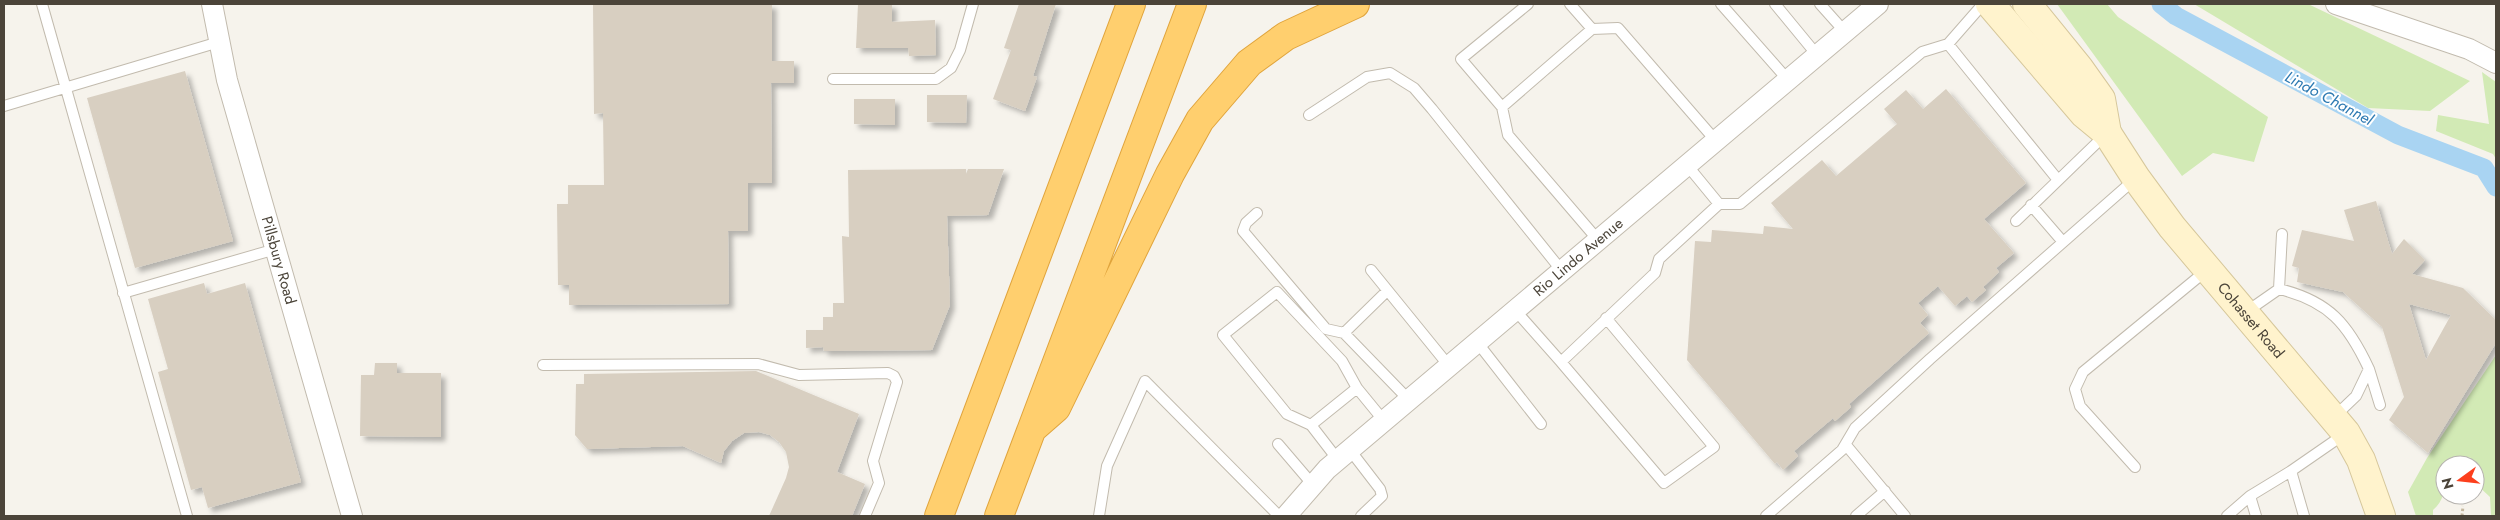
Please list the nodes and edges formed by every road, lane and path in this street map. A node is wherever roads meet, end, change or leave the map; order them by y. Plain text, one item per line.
1 (42, 4) edge
2 (212, 4) edge
3 (973, 4) edge
4 (1131, 4) edge
5 (1192, 4) edge
6 (1355, 4) edge
7 (1528, 4) edge
8 (1570, 4) edge
9 (1721, 4) edge
10 (1775, 4) edge
11 (1820, 4) edge
12 (1878, 4) edge
13 (1983, 4) edge
14 (1990, 4) edge
15 (2027, 4) edge
16 (2336, 4) edge
17 (1592, 29) junction
18 (1845, 32) junction
19 (219, 42) junction
20 (1948, 44) junction
21 (1817, 55) junction
22 (2496, 63) edge
23 (833, 79) dead end
24 (1788, 80) junction
25 (66, 88) junction
26 (4, 106) edge
27 (1502, 107) junction
28 (1309, 115) dead end
29 (2107, 133) junction
30 (1716, 140) junction
31 (1687, 165) junction
32 (2136, 178) junction
33 (2058, 180) junction
34 (1719, 204) junction
35 (2031, 205) junction
36 (1257, 213) dead end
37 (2016, 221) dead end
38 (2282, 234) dead end
39 (1598, 240) junction
40 (2063, 242) junction
41 (276, 249) junction
42 (2208, 269) junction
43 (1371, 270) dead end
44 (1562, 271) junction
45 (2279, 289) junction
46 (1387, 291) junction
47 (123, 293) junction
48 (1515, 310) junction
49 (2245, 312) junction
50 (1314, 315) junction
51 (1606, 318) junction
52 (1306, 323) junction
53 (1344, 333) junction
54 (1477, 342) junction
55 (1561, 362) junction
56 (543, 364) dead end
57 (1449, 366) junction
58 (2369, 369) junction
59 (1357, 388) junction
60 (1409, 400) junction
61 (2380, 405) dead end
62 (1384, 421) junction
63 (1541, 424) dead end
64 (1311, 425) junction
65 (2340, 425) junction
66 (1032, 429) junction
67 (1278, 444) dead end
68 (1846, 445) junction
69 (1344, 455) junction
70 (2135, 467) dead end
71 (2291, 471) junction
72 (1313, 485) junction
73 (1885, 491) junction
74 (2250, 496) junction
75 (2463, 506) dead end
76 (187, 516) edge
77 (352, 516) edge
78 (865, 516) edge
79 (939, 516) edge
80 (999, 516) edge
81 (1099, 516) edge
82 (1279, 516) edge
83 (1286, 516) edge
84 (1361, 516) edge
85 (1766, 516) edge
86 (1856, 516) edge
87 (1905, 516) edge
88 (2227, 516) edge
89 (2256, 516) edge
90 (2304, 516) edge
91 (2382, 516) edge
92 (2462, 516) edge

1 - 25 lane
2 - 19 street, Pillsbury Road
3 - 23 lane
4 - 79 highway
5 - 66 highway
6 - 66 highway
7 - 27 lane
8 - 17 lane
9 - 24 lane
10 - 21 lane
11 - 18 lane
12 - 18 street, Rio Lindo Avenue
13 - 20 lane
14 - 29 main road, Cohasset Road
15 - 29 main road, Cohasset Road
16 - 22 street
17 - 27 lane
17 - 30 lane
18 - 21 street, Rio Lindo Avenue
19 - 25 lane
19 - 41 street, Pillsbury Road
20 - 33 lane
20 - 34 lane
21 - 24 street, Rio Lindo Avenue
24 - 30 street, Rio Lindo Avenue
25 - 26 lane
25 - 47 lane
27 - 39 lane
28 - 44 lane
29 - 32 main road, Cohasset Road
29 - 33 lane
30 - 31 street, Rio Lindo Avenue
31 - 34 lane
31 - 39 street, Rio Lindo Avenue
32 - 40 lane
32 - 42 main road, Cohasset Road
33 - 35 lane
34 - 51 lane
35 - 37 lane
35 - 40 lane
36 - 50 lane
38 - 45 lane
39 - 44 street, Rio Lindo Avenue
40 - 68 lane
41 - 47 lane
41 - 77 street, Pillsbury Road
42 - 49 main road, Cohasset Road
42 - 70 lane
43 - 46 lane
44 - 48 street, Rio Lindo Avenue
45 - 49 lane
45 - 58 lane
46 - 53 lane
46 - 57 lane
47 - 76 lane
48 - 54 street, Rio Lindo Avenue
48 - 55 lane
49 - 65 main road, Cohasset Road
50 - 52 lane
50 - 53 lane
51 - 55 lane
51 - 55 lane
52 - 59 lane
52 - 64 lane
53 - 60 lane
54 - 57 street, Rio Lindo Avenue
54 - 63 lane
56 - 78 lane
57 - 60 street, Rio Lindo Avenue
58 - 61 lane
58 - 65 lane
59 - 62 lane
59 - 64 lane
60 - 62 street, Rio Lindo Avenue
62 - 69 street, Rio Lindo Avenue
64 - 69 lane
65 - 71 lane
65 - 91 main road, Cohasset Road
66 - 80 highway
67 - 72 lane
68 - 73 lane
68 - 85 lane
69 - 72 street, Rio Lindo Avenue
69 - 84 lane
71 - 74 lane
71 - 90 lane
72 - 83 street, Rio Lindo Avenue
73 - 86 lane
73 - 87 lane
74 - 88 lane
74 - 89 lane
75 - 92 path
81 - 82 lane

